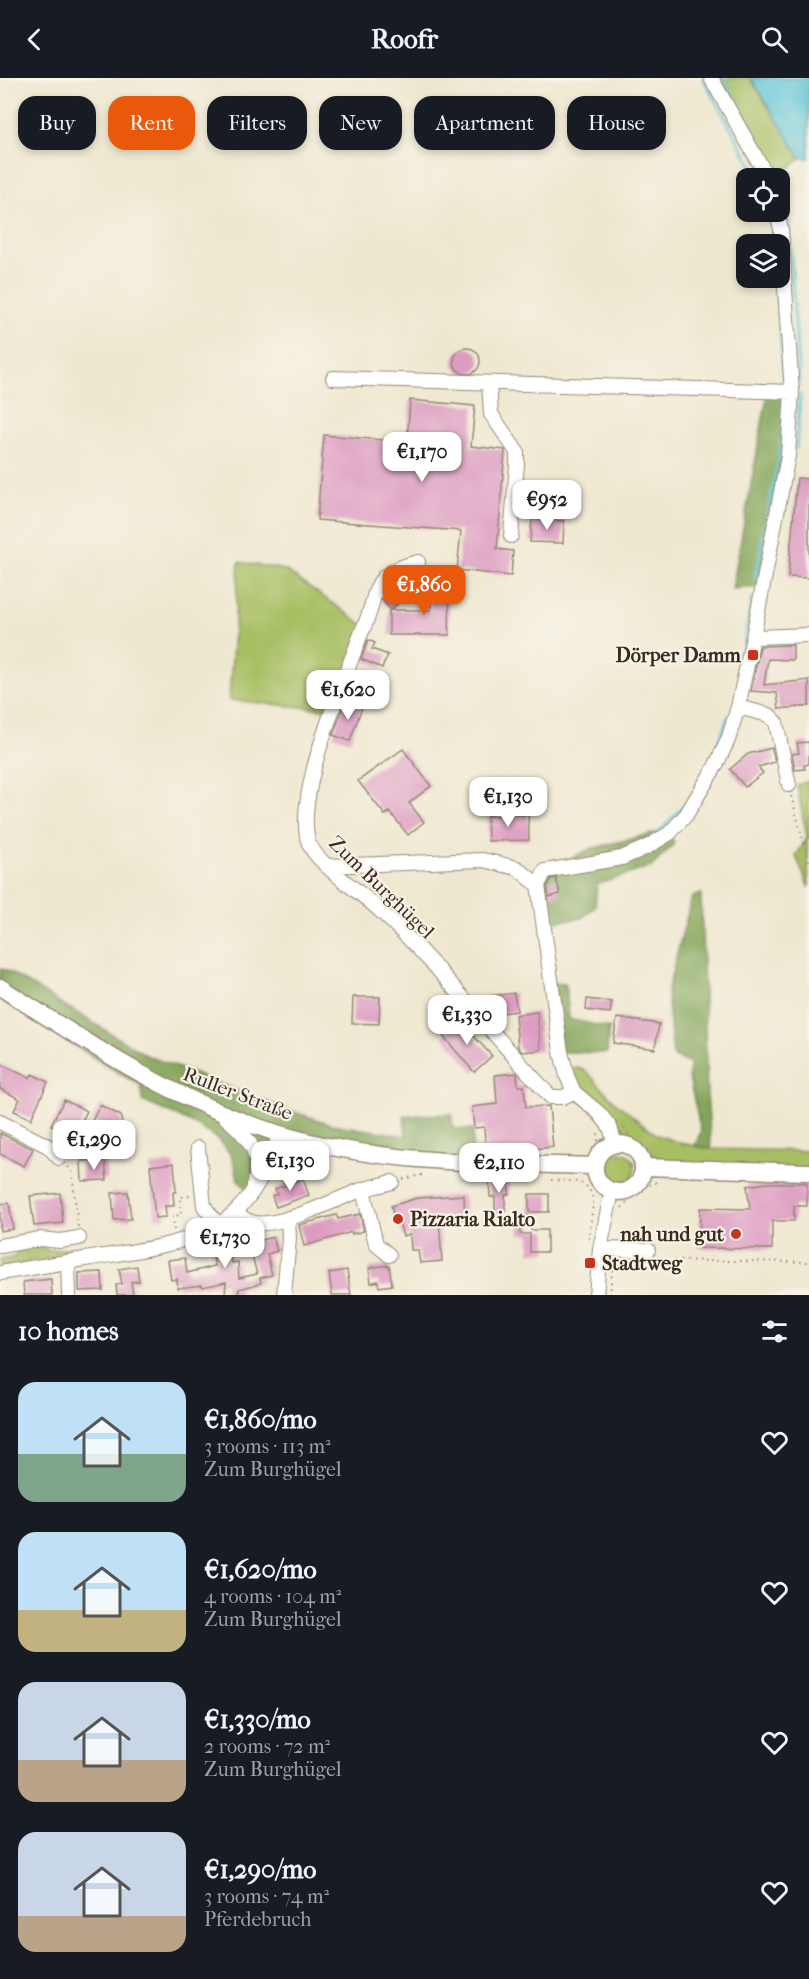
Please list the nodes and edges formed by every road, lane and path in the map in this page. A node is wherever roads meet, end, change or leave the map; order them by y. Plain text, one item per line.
1 (711, 78) edge
2 (762, 168) edge
3 (779, 222) edge
4 (333, 378) dead end
5 (489, 383) junction
6 (792, 392) junction
7 (511, 536) dead end
8 (418, 562) dead end
9 (809, 635) edge
10 (753, 637) junction
11 (738, 707) junction
12 (789, 784) joint
13 (809, 861) edge
14 (326, 866) junction
15 (538, 885) junction
16 (0, 987) edge
17 (574, 1092) junction
18 (216, 1110) junction
19 (0, 1122) edge
20 (610, 1127) junction
21 (280, 1134) junction
22 (615, 1144) junction
23 (198, 1148) dead end
24 (59, 1158) joint
25 (589, 1161) junction
26 (644, 1167) junction
27 (661, 1167) junction
28 (809, 1172) edge
29 (426, 1174) dead end
30 (392, 1182) joint
31 (363, 1190) junction
32 (252, 1193) junction
33 (202, 1195) junction
34 (610, 1198) junction
35 (236, 1212) junction
36 (288, 1218) junction
37 (217, 1224) junction
38 (79, 1238) joint
39 (175, 1242) junction
40 (0, 1246) edge
41 (389, 1255) dead end
42 (604, 1255) junction
43 (648, 1255) joint
44 (68, 1262) junction
45 (809, 1262) edge
46 (0, 1274) edge
47 (69, 1295) edge
48 (284, 1295) edge
49 (596, 1295) edge

1 - 2 street
3 - 6 street
4 - 5 street
5 - 6 street
5 - 7 street
6 - 10 street
8 - 14 street, Zum Burghügel
9 - 10 street
10 - 11 street
11 - 12 street
11 - 15 street
12 - 13 path
14 - 15 street
14 - 17 street, Zum Burghügel
15 - 17 street
16 - 18 main road, Ruller Straße
17 - 20 street
18 - 21 main road, Ruller Straße
18 - 32 street
19 - 24 street
20 - 22 street
20 - 25 path
20 - 27 path
21 - 25 main road, Ruller Straße
21 - 32 street
22 - 25 main road
22 - 26 main road
23 - 33 street
24 - 38 path
25 - 34 main road
25 - 34 path
26 - 27 main road
26 - 34 main road
27 - 28 main road
27 - 34 path
29 - 30 path
30 - 31 street
31 - 36 street
31 - 41 street
32 - 35 street
33 - 37 street
33 - 39 path
34 - 42 street
35 - 36 street
35 - 37 street
36 - 48 street
37 - 39 street
38 - 40 street
39 - 44 street
42 - 43 street
42 - 49 street
43 - 45 path
44 - 46 street
44 - 47 street

